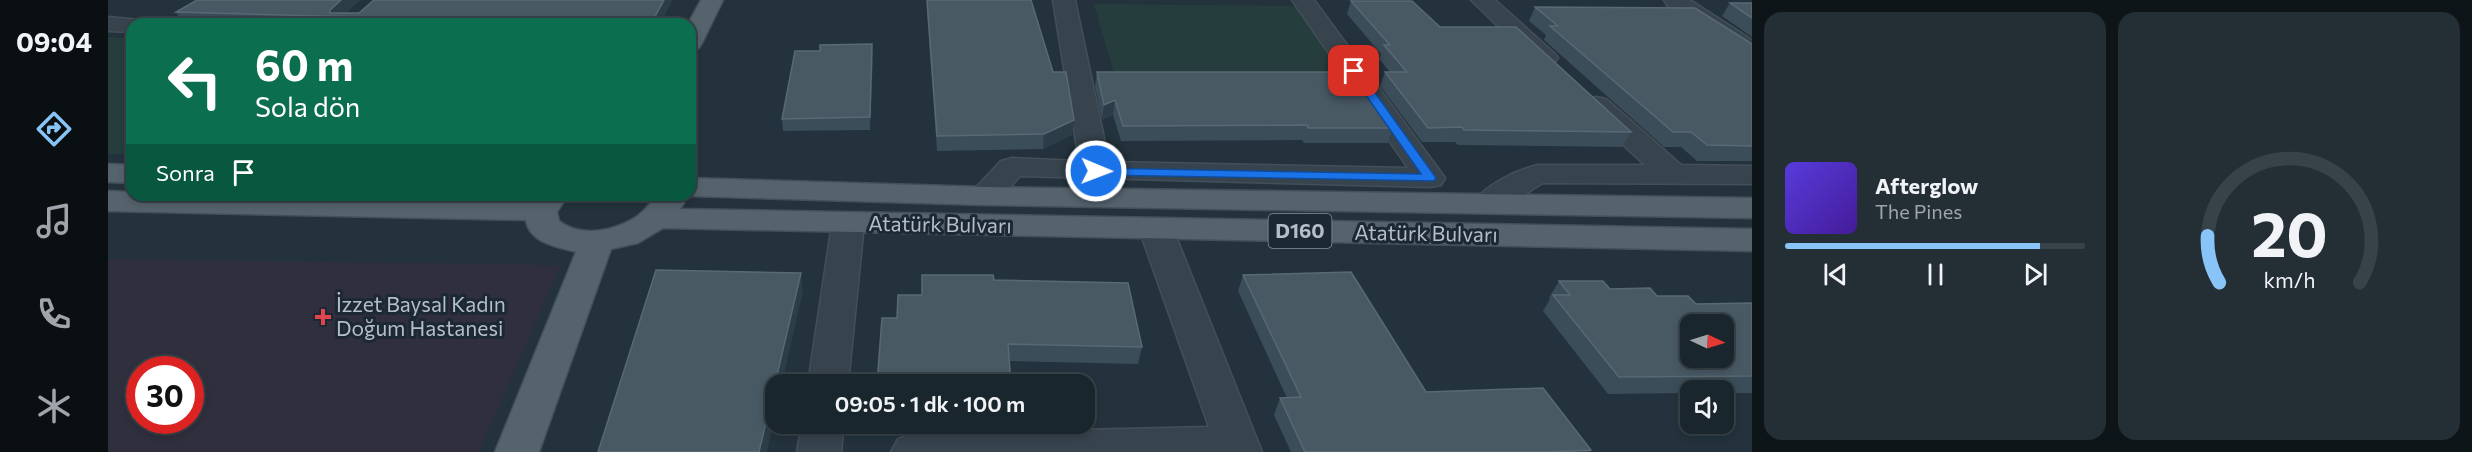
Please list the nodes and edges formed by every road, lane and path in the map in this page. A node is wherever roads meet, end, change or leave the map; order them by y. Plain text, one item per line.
1 (712, 0) edge
2 (1064, 0) edge
3 (1303, 0) edge
4 (1482, 0) edge
5 (1675, 0) edge
6 (108, 24) edge
7 (126, 25) edge
8 (696, 31) edge
9 (1752, 51) edge
10 (1096, 171) junction
11 (108, 174) edge
12 (126, 174) edge
13 (1672, 174) junction
14 (1752, 175) edge
15 (696, 187) edge
16 (984, 196) junction
17 (108, 201) edge
18 (547, 203) edge
19 (1488, 204) junction
20 (663, 207) edge
21 (1752, 208) edge
22 (848, 224) junction
23 (1156, 229) junction
24 (1752, 240) edge
25 (597, 242) junction
26 (829, 374) edge
27 (821, 434) edge
28 (1238, 448) edge
29 (517, 452) edge
30 (819, 452) edge
31 (913, 452) edge

1 - 8 main road
2 - 10 street
3 - 10 street
4 - 13 street
5 - 9 street
6 - 7 street
10 - 16 street
11 - 12 main road
13 - 14 street
13 - 19 street
15 - 16 main road, Atatürk Bulvarı
16 - 19 main road, Atatürk Bulvarı / D160
17 - 18 main road
18 - 25 main road
19 - 21 main road, Atatürk Bulvarı / D160
20 - 22 main road, Atatürk Bulvarı
20 - 25 main road
22 - 23 main road, Atatürk Bulvarı / D160
22 - 26 street
23 - 24 main road, Atatürk Bulvarı / D160
23 - 28 street
25 - 29 main road
27 - 30 street
28 - 31 street

